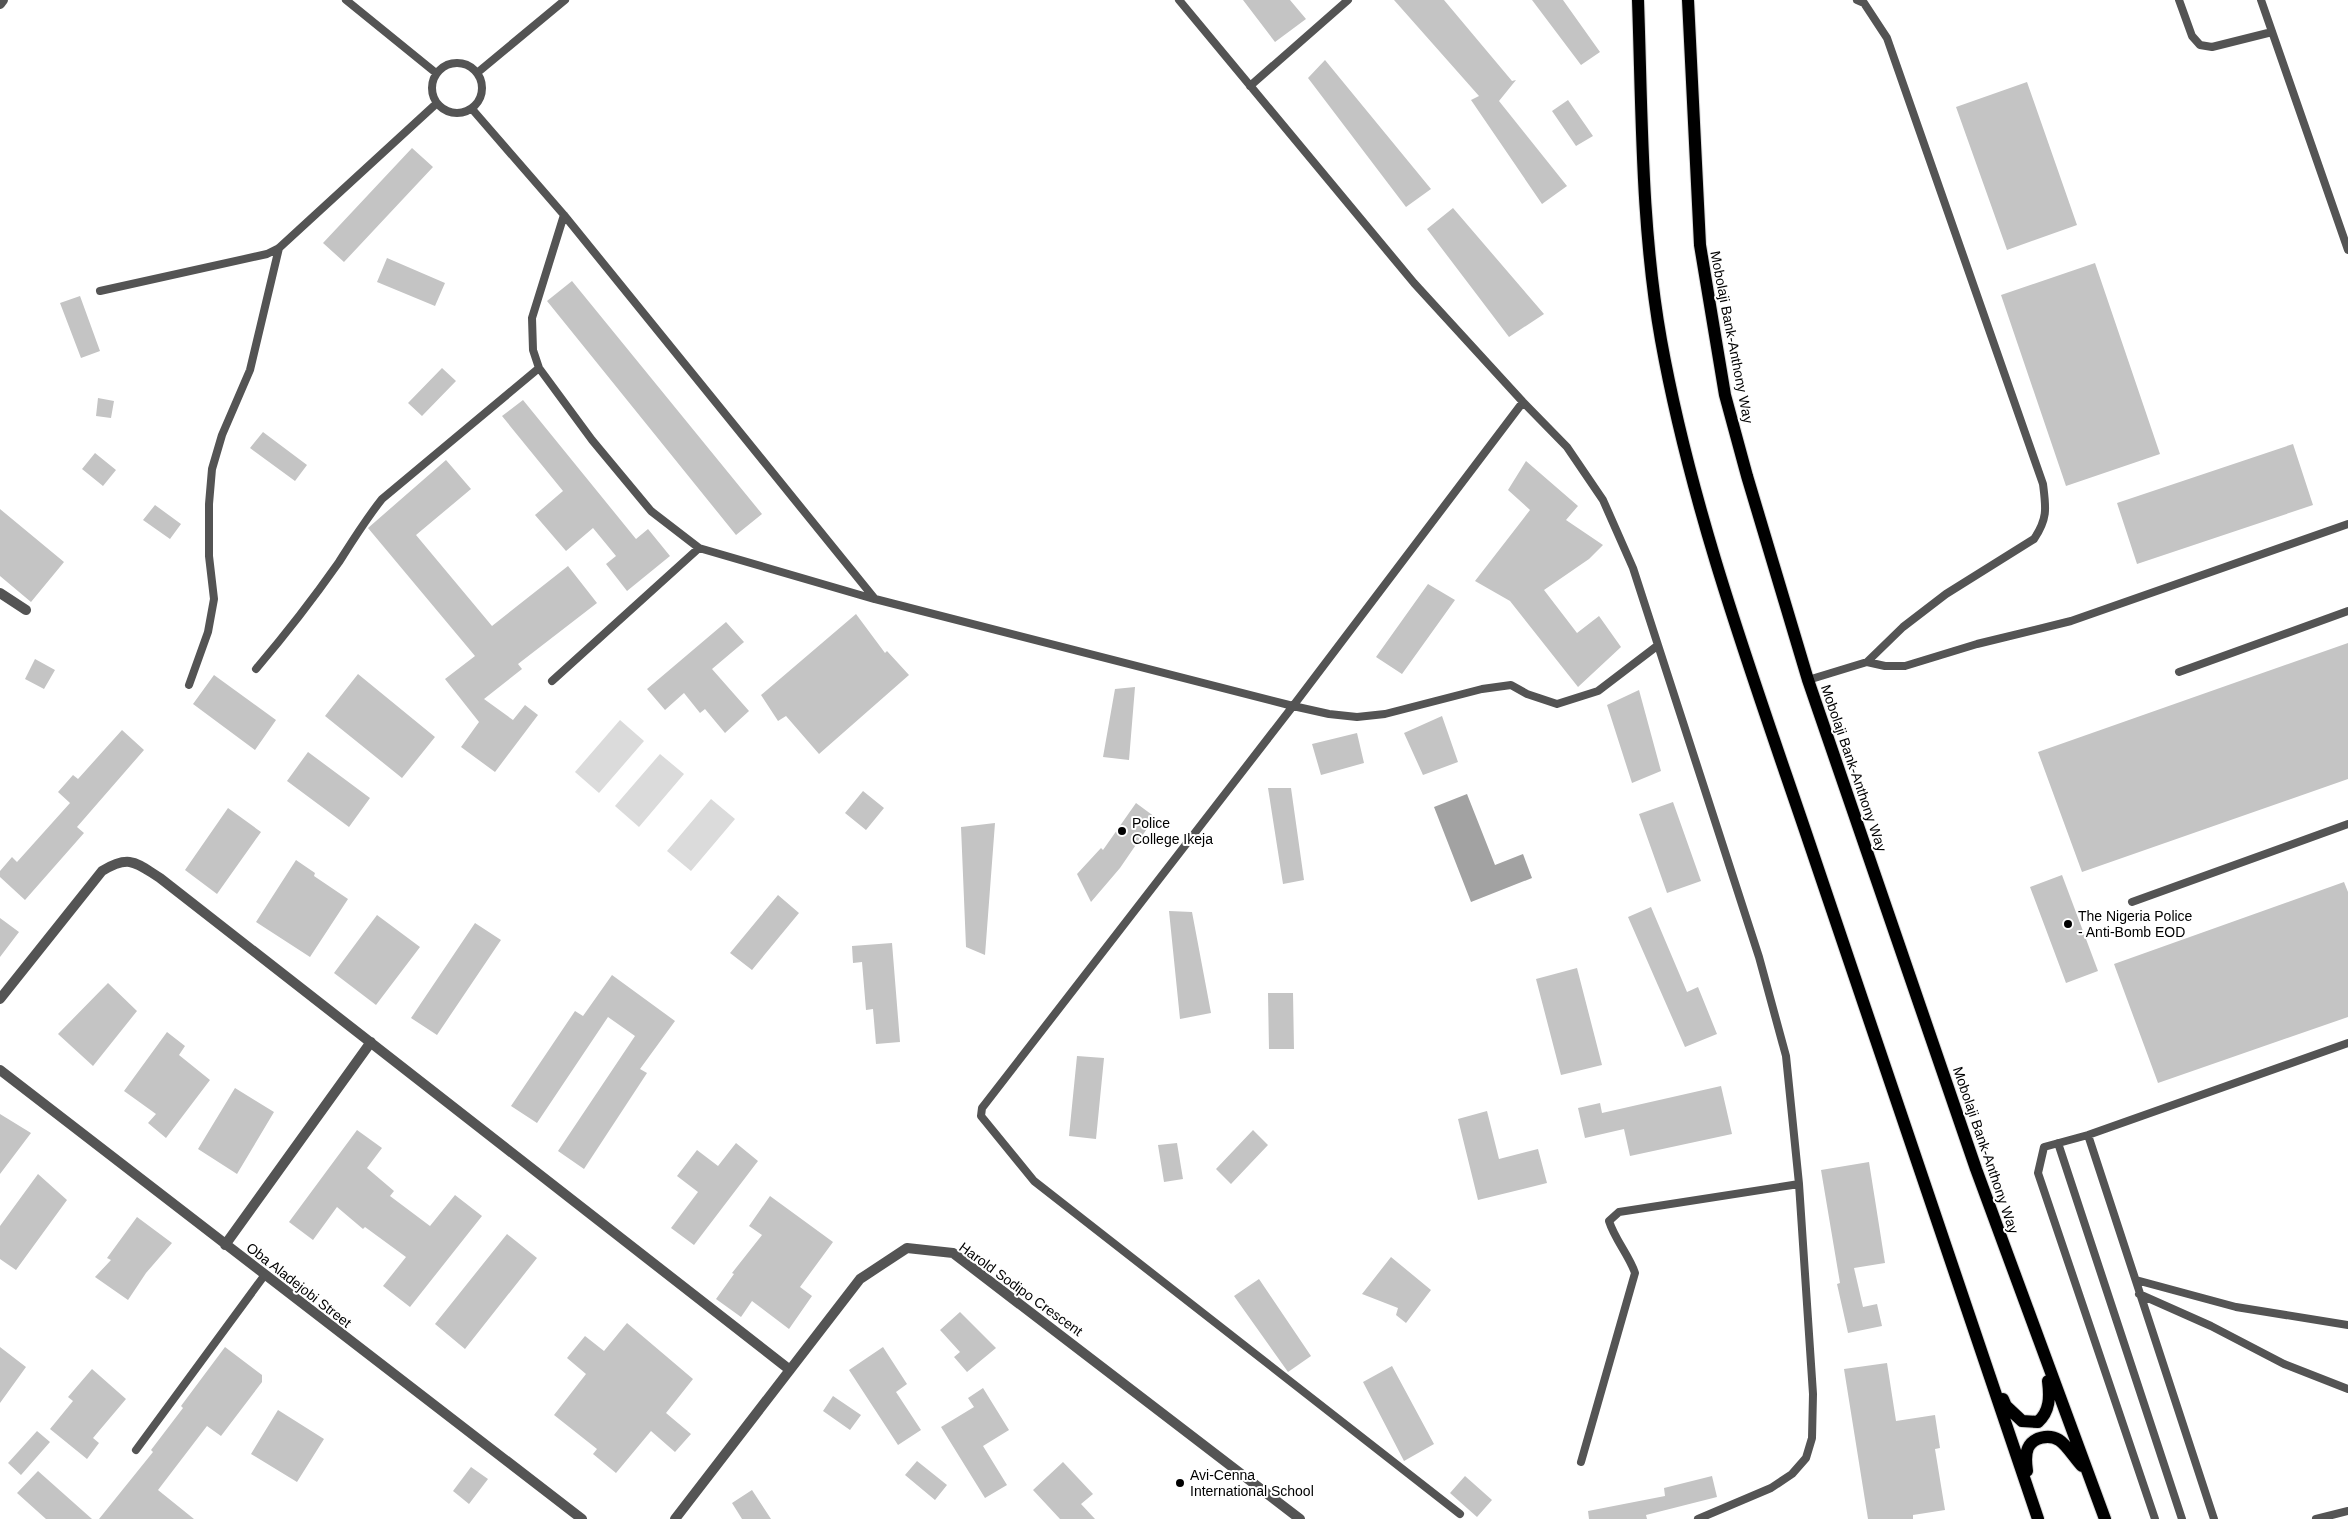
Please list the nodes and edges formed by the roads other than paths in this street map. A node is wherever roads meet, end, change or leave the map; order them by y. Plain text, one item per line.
1 (3, 0) edge
2 (346, 0) edge
3 (565, 0) edge
4 (1179, 0) edge
5 (1348, 0) edge
6 (1638, 0) edge
7 (1688, 0) edge
8 (1858, 0) edge
9 (2179, 0) edge
10 (2261, 0) edge
11 (0, 4) edge
12 (2272, 32) junction
13 (436, 73) junction
14 (477, 73) junction
15 (1250, 86) junction
16 (436, 103) junction
17 (472, 108) junction
18 (564, 215) junction
19 (278, 248) junction
20 (2348, 250) edge
21 (100, 292) dead end
22 (538, 368) junction
23 (1523, 402) junction
24 (2348, 524) edge
25 (699, 548) junction
26 (0, 593) edge
27 (875, 599) junction
28 (26, 610) dead end
29 (2348, 611) edge
30 (1657, 646) junction
31 (1867, 662) junction
32 (256, 669) dead end
33 (2179, 672) dead end
34 (1808, 680) junction
35 (552, 681) dead end
36 (189, 685) dead end
37 (1293, 706) junction
38 (2348, 824) edge
39 (2132, 902) dead end
40 (0, 998) edge
41 (371, 1042) junction
42 (2348, 1043) edge
43 (0, 1070) edge
44 (2088, 1135) junction
45 (2058, 1143) junction
46 (1799, 1184) junction
47 (225, 1245) junction
48 (264, 1276) junction
49 (2136, 1280) junction
50 (2139, 1294) junction
51 (2348, 1325) edge
52 (2043, 1355) junction
53 (790, 1370) junction
54 (1991, 1377) junction
55 (2348, 1389) edge
56 (136, 1450) dead end
57 (1582, 1462) dead end
58 (2086, 1470) junction
59 (2030, 1494) junction
60 (2348, 1511) edge
61 (1460, 1514) dead end
62 (582, 1519) edge
63 (675, 1519) edge
64 (1300, 1519) edge
65 (1698, 1519) edge
66 (2038, 1519) edge
67 (2104, 1519) edge
68 (2155, 1519) edge
69 (2182, 1519) edge
70 (2214, 1519) edge
71 (2316, 1519) edge

1 - 11 street
2 - 13 lane
3 - 14 lane
4 - 15 lane
5 - 15 lane
6 - 54 main road
7 - 34 main road, Mobolaji Bank-Anthony Way
8 - 31 lane
9 - 12 lane
10 - 12 lane
12 - 20 lane
13 - 14 lane
13 - 16 lane
14 - 17 lane
15 - 23 lane
16 - 17 lane
16 - 19 lane
17 - 18 lane
18 - 22 lane
18 - 27 lane
19 - 21 lane
19 - 36 lane
22 - 25 lane
22 - 32 lane
23 - 30 lane
23 - 37 lane
24 - 31 lane
25 - 27 lane
25 - 35 lane
26 - 28 street
27 - 37 lane
29 - 33 lane
30 - 37 lane
30 - 46 lane
31 - 34 lane
34 - 52 main road, Mobolaji Bank-Anthony Way
37 - 61 lane
38 - 39 lane
40 - 41 street
41 - 47 street
41 - 53 street
42 - 44 lane
43 - 47 street, Oba Aladejobi Street
44 - 45 lane
44 - 49 lane
45 - 68 lane
45 - 69 lane
46 - 57 lane
46 - 65 lane
47 - 48 street, Oba Aladejobi Street
48 - 56 lane
48 - 62 street, Oba Aladejobi Street
49 - 50 lane
49 - 51 lane
50 - 55 lane
50 - 70 lane
52 - 54 main road
52 - 58 main road, Mobolaji Bank-Anthony Way
53 - 63 street, Harold Sodipo Crescent
53 - 64 street, Harold Sodipo Crescent
54 - 59 main road
58 - 59 main road
58 - 67 main road, Mobolaji Bank-Anthony Way
59 - 66 main road
60 - 71 lane

